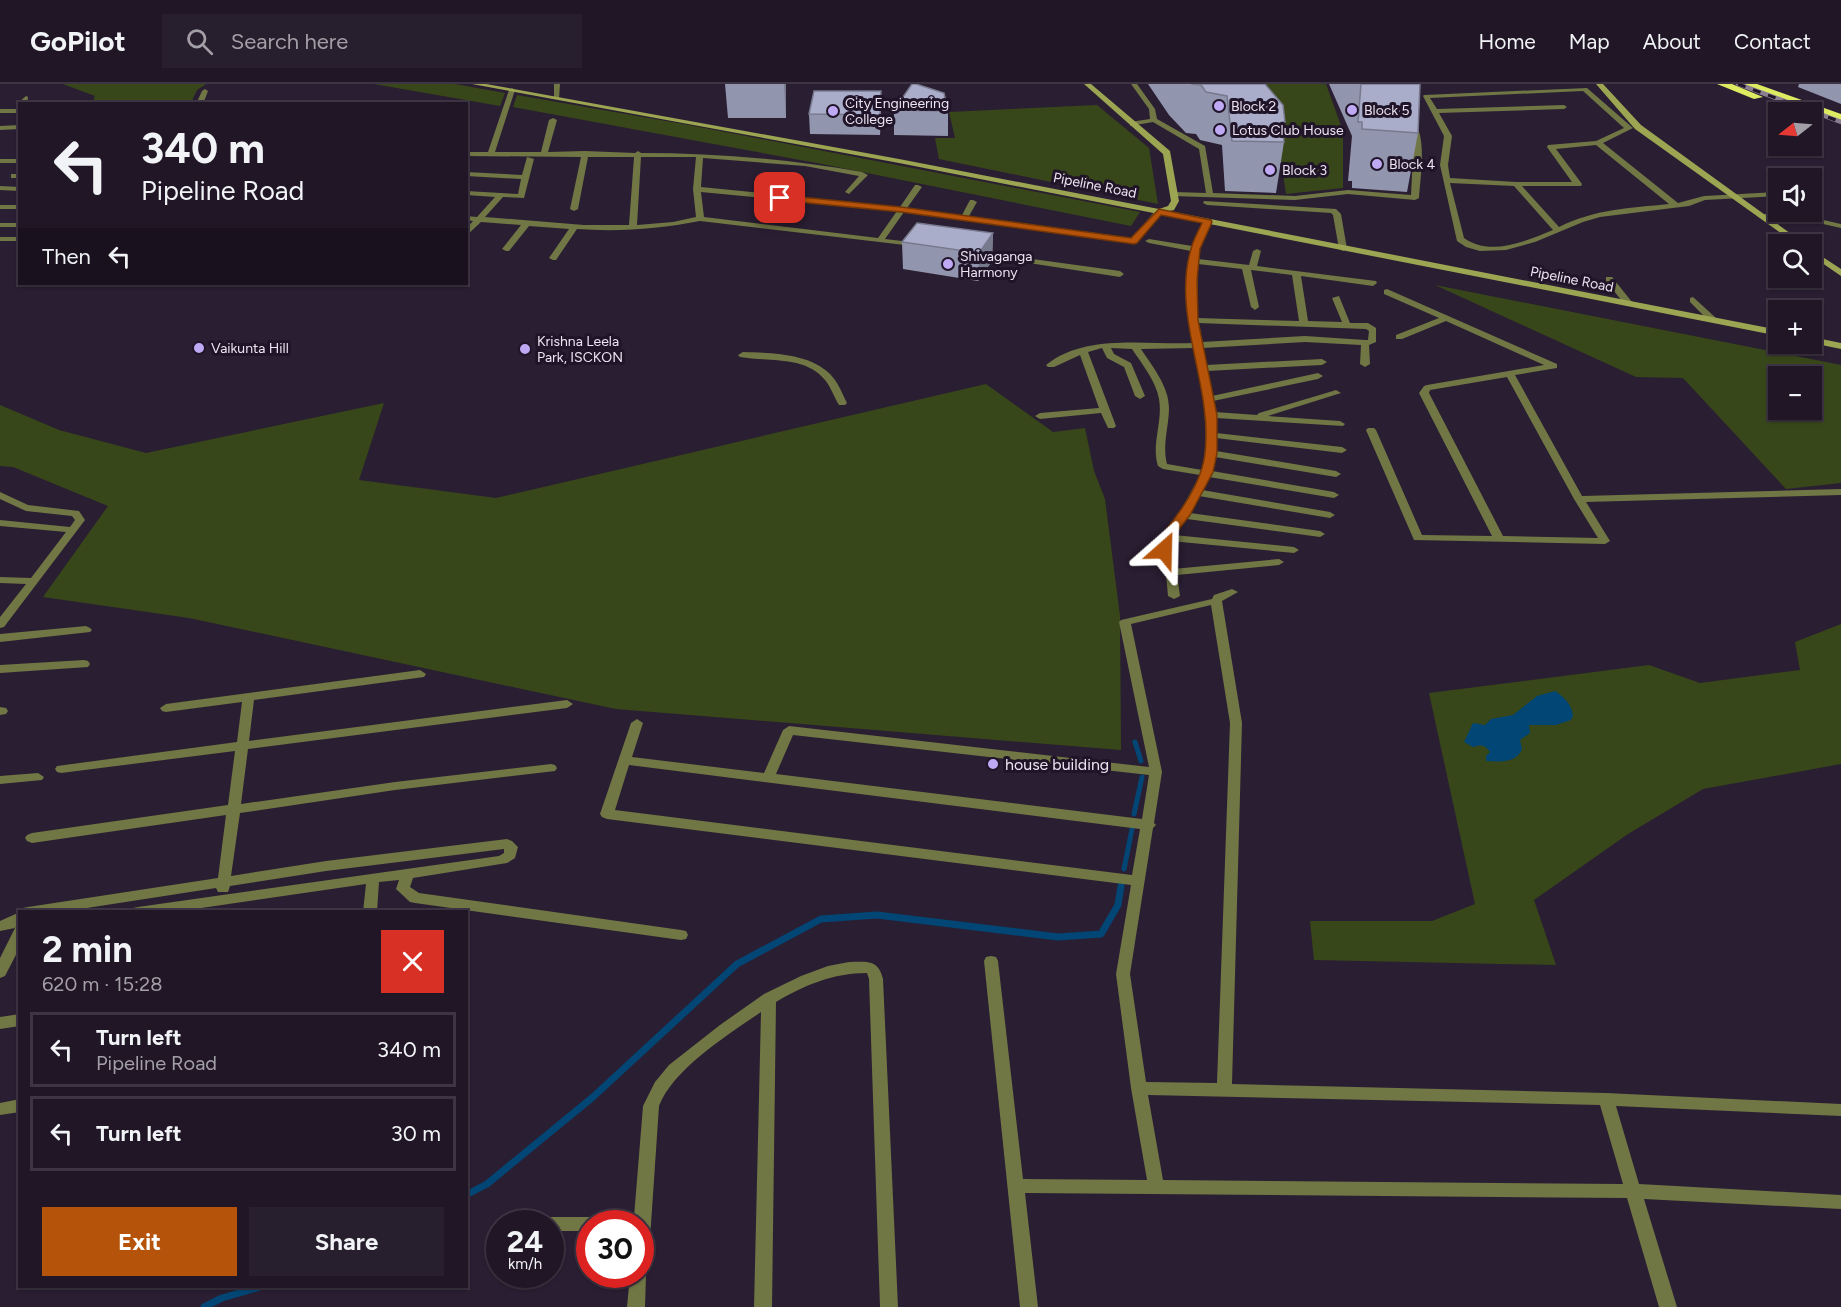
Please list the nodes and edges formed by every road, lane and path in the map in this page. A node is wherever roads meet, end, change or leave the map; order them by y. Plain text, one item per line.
1 (475, 84) edge
2 (558, 84) edge
3 (1087, 84) edge
4 (1134, 84) edge
5 (1599, 84) edge
6 (1722, 84) edge
7 (1747, 84) edge
8 (512, 90) junction
9 (205, 91) dead end
10 (557, 98) junction
11 (200, 102) edge
12 (1772, 102) edge
13 (1564, 107) dead end
14 (0, 111) edge
15 (16, 111) edge
16 (1406, 111) edge
17 (1435, 111) junction
18 (1841, 118) edge
19 (553, 120) dead end
20 (1154, 120) junction
21 (1822, 121) edge
22 (1133, 124) junction
23 (18, 127) edge
24 (0, 128) edge
25 (1841, 128) edge
26 (1598, 143) junction
27 (585, 153) junction
28 (638, 153) junction
29 (468, 154) edge
30 (491, 154) junction
31 (544, 154) junction
32 (700, 155) junction
33 (530, 159) dead end
34 (0, 161) edge
35 (18, 161) edge
36 (468, 174) edge
37 (526, 177) junction
38 (1446, 180) junction
39 (1516, 184) junction
40 (918, 187) dead end
41 (0, 188) edge
42 (18, 189) edge
43 (697, 189) junction
44 (849, 192) dead end
45 (468, 193) edge
46 (1768, 194) edge
47 (501, 195) junction
48 (1210, 195) junction
49 (1734, 196) junction
50 (1175, 197) junction
51 (973, 202) dead end
52 (1676, 206) junction
53 (0, 207) edge
54 (18, 207) edge
55 (574, 209) dead end
56 (901, 209) junction
57 (1159, 212) junction
58 (1761, 216) junction
59 (468, 218) edge
60 (964, 218) junction
61 (482, 219) junction
62 (700, 219) junction
63 (528, 222) junction
64 (1207, 222) junction
65 (0, 225) edge
66 (18, 225) edge
67 (576, 225) junction
68 (1841, 226) edge
69 (633, 228) junction
70 (1558, 231) junction
71 (468, 232) edge
72 (1787, 234) edge
73 (0, 239) edge
74 (18, 239) edge
75 (880, 240) junction
76 (1149, 241) dead end
77 (927, 246) edge
78 (506, 249) dead end
79 (1195, 249) junction
80 (1343, 249) junction
81 (962, 251) edge
82 (1257, 251) dead end
83 (553, 258) dead end
84 (1822, 259) edge
85 (1193, 261) junction
86 (1249, 268) junction
87 (1296, 273) junction
88 (1841, 273) edge
89 (1120, 274) dead end
90 (1609, 279) dead end
91 (1373, 283) dead end
92 (1387, 291) dead end
93 (1336, 298) dead end
94 (1693, 300) dead end
95 (1629, 304) junction
96 (1256, 308) dead end
97 (1447, 318) junction
98 (1193, 320) junction
99 (1713, 320) junction
100 (1304, 323) junction
101 (1347, 325) junction
102 (1768, 331) edge
103 (1399, 337) dead end
104 (1822, 342) edge
105 (1365, 343) junction
106 (1197, 344) junction
107 (1105, 345) junction
108 (1135, 346) junction
109 (1841, 346) edge
110 (1083, 350) junction
111 (743, 355) dead end
112 (1322, 362) dead end
113 (1365, 364) dead end
114 (1051, 365) dead end
115 (1203, 368) junction
116 (1510, 374) junction
117 (1318, 376) dead end
118 (1336, 393) dead end
119 (1140, 396) dead end
120 (1209, 399) junction
121 (842, 403) dead end
122 (1105, 410) junction
123 (1211, 415) junction
124 (1040, 416) dead end
125 (1252, 417) junction
126 (1340, 424) dead end
127 (1111, 426) dead end
128 (1371, 430) dead end
129 (1212, 435) junction
130 (1342, 450) dead end
131 (1211, 453) junction
132 (1207, 472) junction
133 (1336, 474) dead end
134 (1196, 492) junction
135 (1841, 492) edge
136 (0, 495) edge
137 (1334, 495) dead end
138 (1579, 499) junction
139 (1184, 515) junction
140 (1330, 515) dead end
141 (0, 523) edge
142 (73, 530) junction
143 (1320, 534) dead end
144 (1166, 537) junction
145 (1499, 539) junction
146 (1294, 550) dead end
147 (1279, 562) dead end
148 (1171, 572) junction
149 (0, 580) edge
150 (34, 581) junction
151 (1233, 592) dead end
152 (1174, 596) dead end
153 (1216, 601) junction
154 (0, 625) edge
155 (86, 630) dead end
156 (0, 638) edge
157 (84, 664) dead end
158 (0, 669) edge
159 (420, 674) dead end
160 (249, 696) junction
161 (567, 704) dead end
162 (166, 708) dead end
163 (637, 723) dead end
164 (243, 745) junction
165 (624, 760) junction
166 (550, 768) dead end
167 (61, 769) dead end
168 (1156, 772) junction
169 (38, 777) dead end
170 (768, 778) junction
171 (0, 780) edge
172 (234, 811) junction
173 (1149, 825) junction
174 (32, 838) dead end
175 (408, 873) junction
176 (373, 877) junction
177 (224, 880) junction
178 (1139, 881) junction
179 (221, 899) junction
180 (40, 910) edge
181 (151, 910) edge
182 (370, 910) edge
183 (14, 925) edge
184 (681, 935) dead end
185 (991, 961) dead end
186 (0, 972) edge
187 (769, 998) junction
188 (18, 1020) edge
189 (0, 1023) edge
190 (1139, 1088) junction
191 (1224, 1090) junction
192 (1606, 1099) junction
193 (18, 1105) edge
194 (0, 1109) edge
195 (1841, 1110) edge
196 (1016, 1185) junction
197 (1156, 1187) junction
198 (1634, 1191) junction
199 (1841, 1202) edge
200 (644, 1210) edge
201 (637, 1288) edge
202 (636, 1307) edge
203 (763, 1307) edge
204 (889, 1307) edge
205 (1029, 1307) edge
206 (1668, 1307) edge

1 - 8 street, Pipeline Road
2 - 10 street
3 - 22 street
4 - 20 street
5 - 49 street
6 - 12 highway
7 - 18 highway
8 - 10 street, Pipeline Road
8 - 30 street
9 - 11 street
10 - 57 street, Pipeline Road
13 - 17 street
14 - 15 street
16 - 48 street
17 - 26 street
17 - 38 street
19 - 31 street
20 - 22 street
20 - 48 street
21 - 25 highway
22 - 50 street
23 - 24 street
26 - 39 street
26 - 52 street
27 - 28 street
27 - 31 street
27 - 55 street
28 - 32 street
28 - 69 street
29 - 30 street
30 - 31 street
32 - 43 street
32 - 44 street
33 - 37 street
34 - 35 street
36 - 37 street
37 - 47 street
38 - 39 street
38 - 70 street
39 - 70 street
40 - 56 street
41 - 42 street
43 - 56 street
43 - 62 street
45 - 47 street
46 - 49 street
47 - 61 street
48 - 50 street
49 - 52 street
49 - 58 street
50 - 57 street
50 - 80 street
51 - 60 street
52 - 70 street
53 - 54 street
56 - 60 street
56 - 75 street
57 - 60 street
57 - 64 street, Pipeline Road
58 - 68 street
58 - 72 street
59 - 61 street
61 - 63 street
61 - 71 street
62 - 69 street
62 - 75 street
63 - 67 street
63 - 78 street
64 - 79 street
64 - 80 street, Pipeline Road
65 - 66 street
67 - 69 street
67 - 83 street
73 - 74 street
75 - 77 street
76 - 79 street
79 - 85 street
80 - 95 street, Pipeline Road
81 - 89 street
82 - 86 street
84 - 88 street
85 - 86 street
85 - 98 street
86 - 87 street
86 - 96 street
87 - 91 street
87 - 100 street
90 - 95 street
92 - 97 street
93 - 101 street
94 - 99 street
95 - 99 street, Pipeline Road
97 - 103 street
97 - 116 street
98 - 100 street
98 - 106 street
99 - 102 street, Pipeline Road
100 - 101 street
101 - 105 street
104 - 109 street
105 - 106 street
105 - 113 street
106 - 108 street
106 - 115 street
107 - 108 street
107 - 110 street
107 - 119 street
108 - 132 street
110 - 114 street
110 - 122 street
111 - 121 street
112 - 115 street
115 - 120 street
116 - 138 street
116 - 145 street
117 - 120 street
118 - 125 street
120 - 123 street
122 - 124 street
122 - 127 street
123 - 125 street
123 - 129 street
125 - 126 street
128 - 145 street
129 - 130 street
129 - 131 street
131 - 132 street
131 - 133 street
132 - 134 street
132 - 137 street
134 - 139 street
134 - 140 street
135 - 138 street
136 - 142 street
138 - 145 street
139 - 143 street
139 - 144 street
141 - 142 street
142 - 150 street
144 - 146 street
144 - 148 street
147 - 148 street
148 - 152 street
149 - 150 street
150 - 154 street
151 - 153 street
153 - 168 street
153 - 191 street
155 - 156 street
157 - 158 street
159 - 160 street
160 - 162 street
160 - 164 street
161 - 164 street
163 - 165 street
164 - 167 street
164 - 172 street
165 - 170 street
165 - 178 street
166 - 172 street
168 - 170 street
168 - 173 street
169 - 171 street
170 - 173 street
172 - 174 street
172 - 177 street
173 - 178 street
175 - 176 street
175 - 177 street
175 - 184 street
176 - 179 street
176 - 182 street
177 - 179 street
177 - 180 street
178 - 190 street
179 - 181 street
183 - 186 street
185 - 196 street
187 - 200 street
187 - 203 street
187 - 204 street
188 - 189 street
190 - 191 street
190 - 197 street
191 - 192 street
192 - 195 street
192 - 198 street
193 - 194 street
196 - 197 street
196 - 205 street
197 - 198 street
198 - 199 street
198 - 206 street
201 - 202 street

